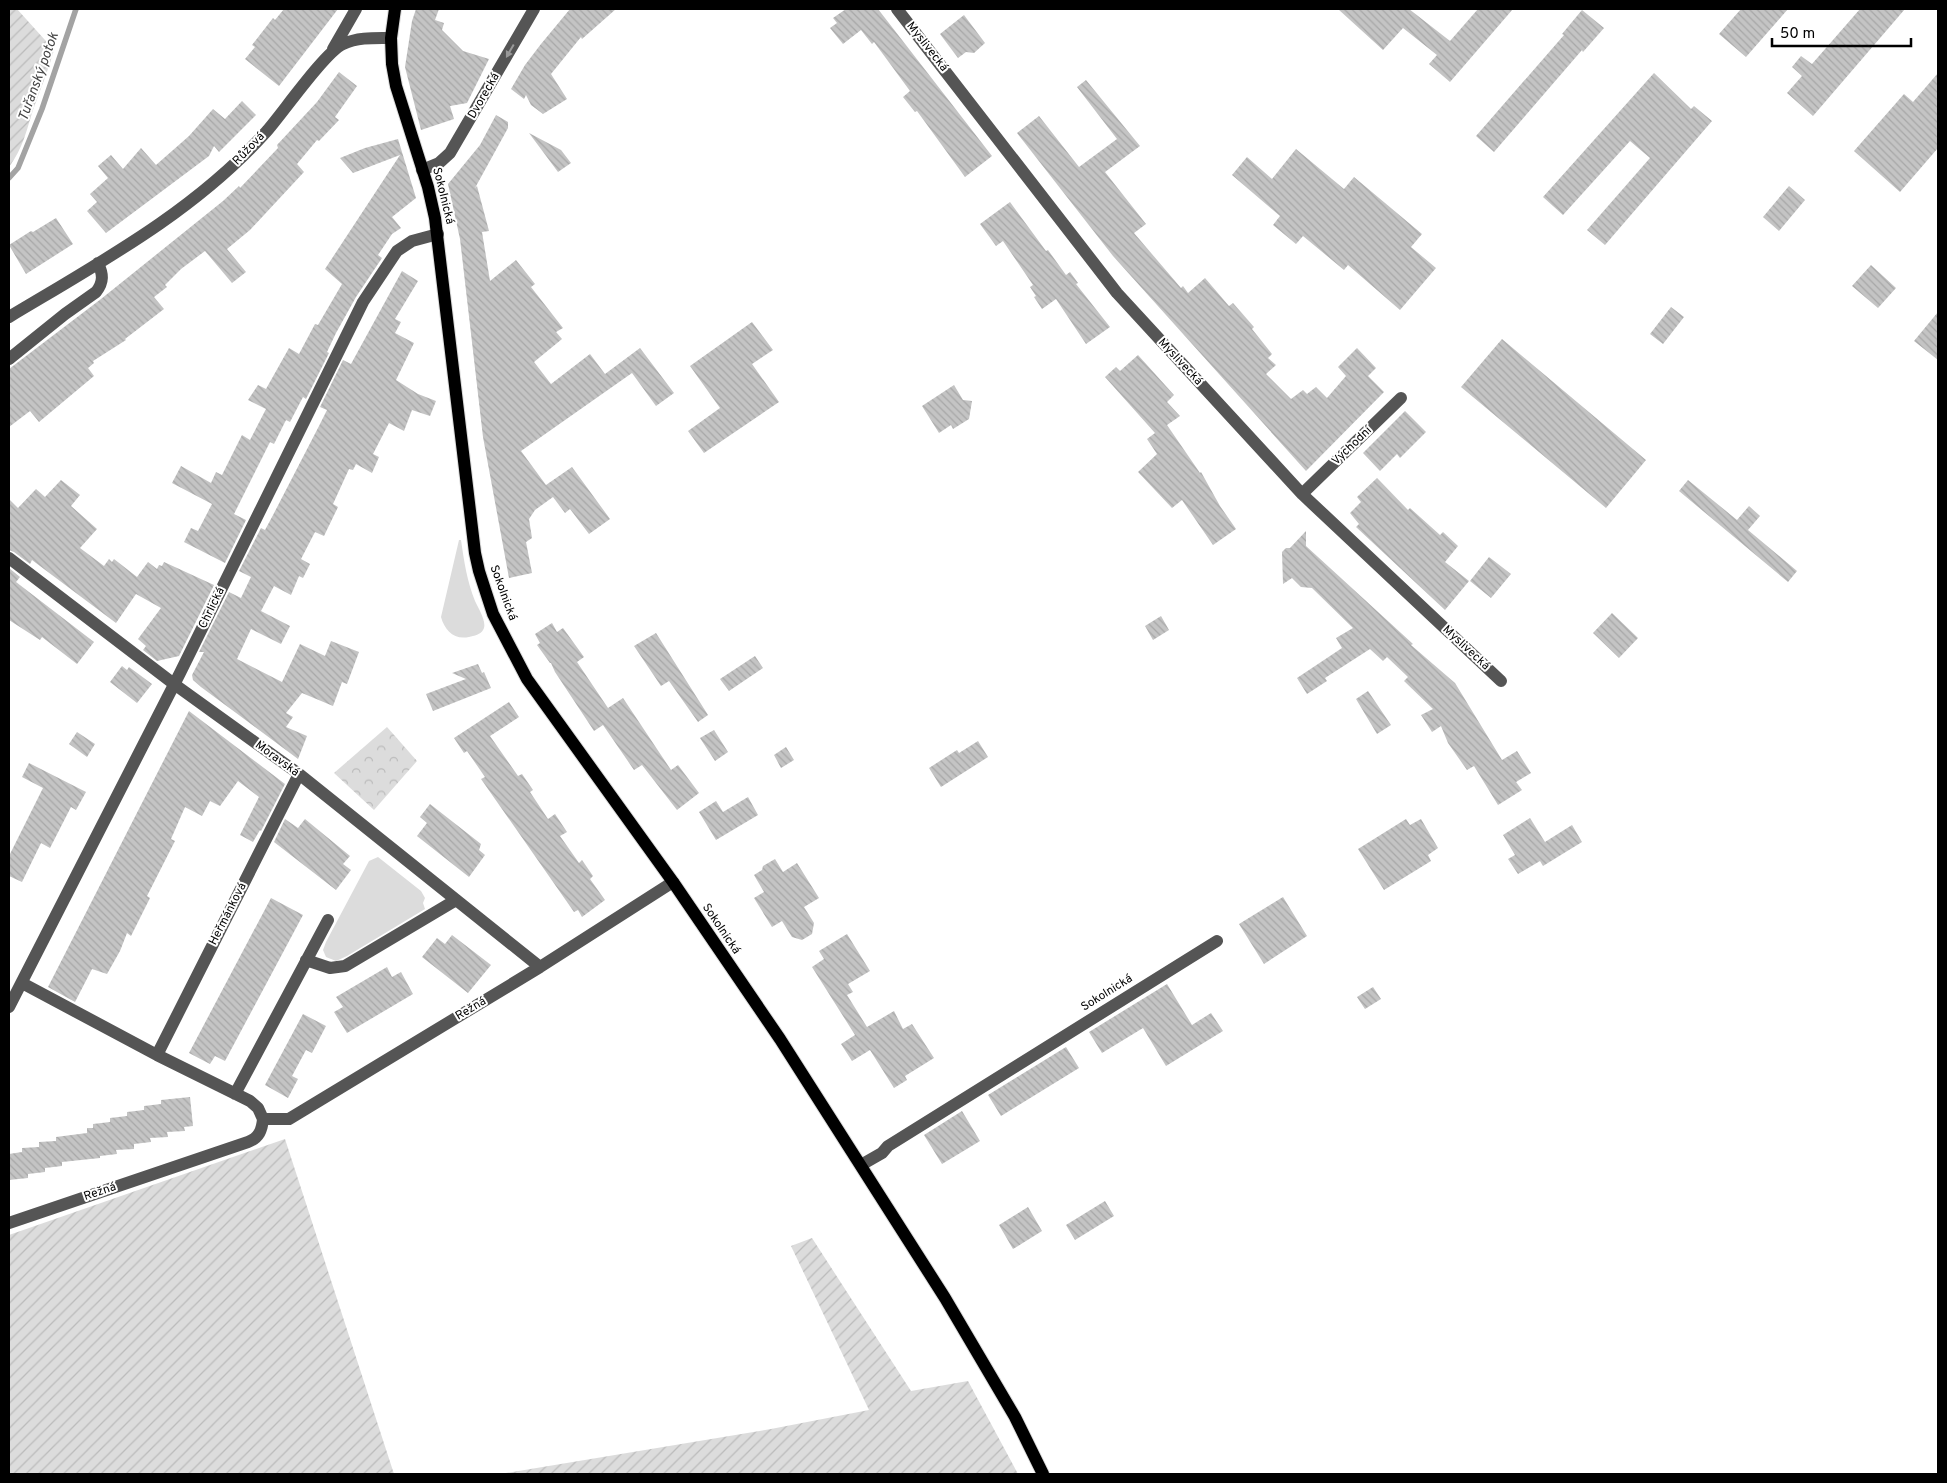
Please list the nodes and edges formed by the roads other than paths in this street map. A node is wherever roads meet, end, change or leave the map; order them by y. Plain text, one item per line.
1 (356, 9) edge
2 (395, 9) edge
3 (534, 9) edge
4 (898, 9) edge
5 (391, 38) junction
6 (330, 54) junction
7 (422, 170) junction
8 (438, 234) junction
9 (98, 263) junction
10 (9, 317) edge
11 (9, 359) edge
12 (1401, 398) dead end
13 (1302, 494) junction
14 (9, 558) edge
15 (1501, 681) dead end
16 (174, 684) junction
17 (299, 774) junction
18 (673, 882) junction
19 (456, 900) junction
20 (328, 920) dead end
21 (1217, 941) dead end
22 (306, 960) junction
23 (540, 967) junction
24 (22, 983) junction
25 (9, 1007) edge
26 (158, 1055) junction
27 (235, 1094) junction
28 (263, 1119) junction
29 (861, 1165) junction
30 (9, 1223) edge
31 (1042, 1474) edge

1 - 6 street
2 - 5 main road, Sokolnická
3 -> 7 street, Dvorecká
4 - 13 street, Myslivecká
5 - 6 street, Růžová
5 - 7 main road, Sokolnická
6 - 9 street, Růžová
7 - 8 main road, Sokolnická
8 - 16 street, Chrlická
8 - 18 main road, Sokolnická
9 - 10 street, Růžová
9 - 11 street
12 - 13 street, Východní
13 - 15 street, Myslivecká
14 - 16 street, Moravská
16 - 17 street, Moravská
16 - 24 street, Chrlická
17 - 19 street, Moravská
17 - 26 street, Heřmánková
18 - 23 street, Režná
18 - 29 main road, Sokolnická
19 - 22 street
19 - 23 street, Moravská
20 - 22 street
21 - 29 street, Sokolnická
22 - 27 street
23 - 28 street, Režná
24 - 25 street, Chrlická
24 - 26 street
26 - 27 street
27 - 28 street
28 - 30 street, Režná
29 - 31 main road, Sokolnická

